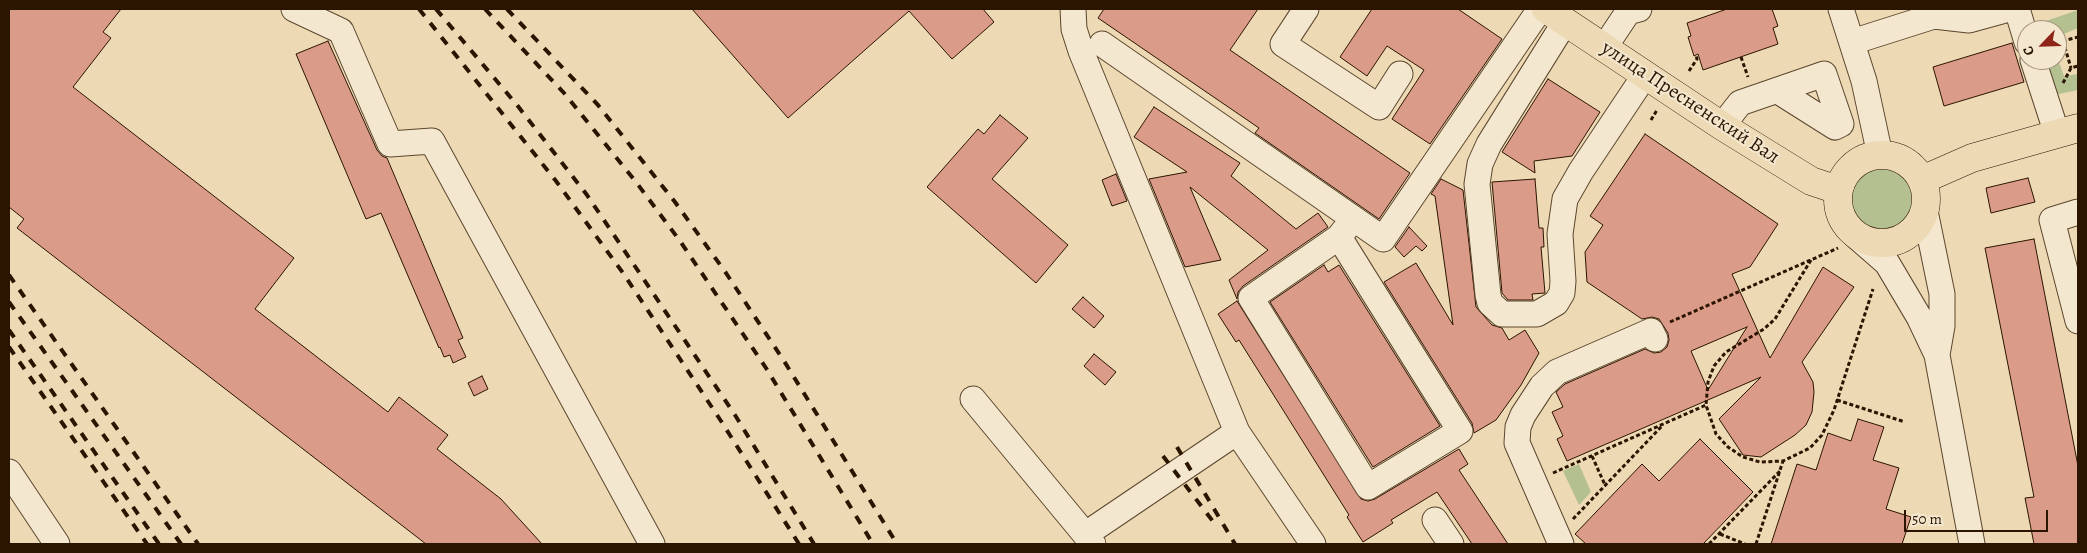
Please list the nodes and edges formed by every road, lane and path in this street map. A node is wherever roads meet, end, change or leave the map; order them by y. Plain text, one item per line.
1 (294, 9) edge
2 (1073, 9) edge
3 (1540, 9) edge
4 (1639, 9) edge
5 (1841, 9) edge
6 (2009, 9) edge
7 (1300, 12) edge
8 (1933, 12) edge
9 (1556, 15) edge
10 (1852, 42) junction
11 (1102, 44) dead end
12 (1604, 48) junction
13 (2067, 54) edge
14 (1696, 55) dead end
15 (2071, 68) dead end
16 (2038, 70) edge
17 (1689, 71) dead end
18 (1400, 74) dead end
19 (1645, 75) junction
20 (1778, 91) dead end
21 (1657, 110) dead end
22 (1651, 120) dead end
23 (1722, 126) junction
24 (2067, 131) edge
25 (1880, 155) junction
26 (1922, 180) junction
27 (1838, 190) junction
28 (1925, 211) junction
29 (2078, 212) edge
30 (1346, 228) junction
31 (1847, 242) junction
32 (1811, 260) junction
33 (1873, 289) dead end
34 (2078, 321) edge
35 (1653, 335) joint
36 (1937, 355) junction
37 (973, 399) dead end
38 (1837, 400) junction
39 (1706, 406) junction
40 (1905, 422) dead end
41 (1664, 424) junction
42 (1237, 432) junction
43 (1592, 456) junction
44 (1783, 461) junction
45 (1780, 471) junction
46 (9, 472) edge
47 (1533, 482) junction
48 (1605, 485) junction
49 (1435, 520) dead end
50 (1720, 534) junction
51 (1090, 539) edge
52 (1559, 540) edge
53 (57, 544) edge
54 (652, 544) edge
55 (1313, 544) edge
56 (1451, 544) edge
57 (1710, 544) edge
58 (1745, 544) edge
59 (1756, 544) edge
60 (1972, 544) edge

1 - 54 street
2 - 42 street
3 - 30 street
4 - 12 street
5 - 10 street
6 - 8 street
7 - 18 street
8 - 10 street
9 - 12 main road, улица Пресненский Вал
9 - 19 street
10 - 25 street
11 - 30 street
12 - 19 main road, улица Пресненский Вал
13 - 15 path
14 - 17 path
16 - 24 street
19 - 23 main road, улица Пресненский Вал
20 - 23 street
21 - 22 path
23 - 27 main road, улица Пресненский Вал
24 - 26 main road
25 - 26 main road
25 - 27 main road
26 - 28 main road
27 - 31 main road
28 - 31 main road
28 - 36 street
29 - 34 street
30 - 30 street
31 - 32 path
31 - 36 street
32 - 35 path
32 - 39 path
33 - 38 path
35 - 47 street
36 - 60 street
37 - 51 street
38 - 40 path
38 - 44 path
39 - 41 path
39 - 44 path
41 - 43 path
41 - 48 path
42 - 51 street
42 - 55 street
43 - 47 path
43 - 48 path
44 - 45 path
45 - 50 path
45 - 59 path
46 - 53 street
47 - 52 street
48 - 52 path
49 - 56 street
50 - 57 path
50 - 58 path

